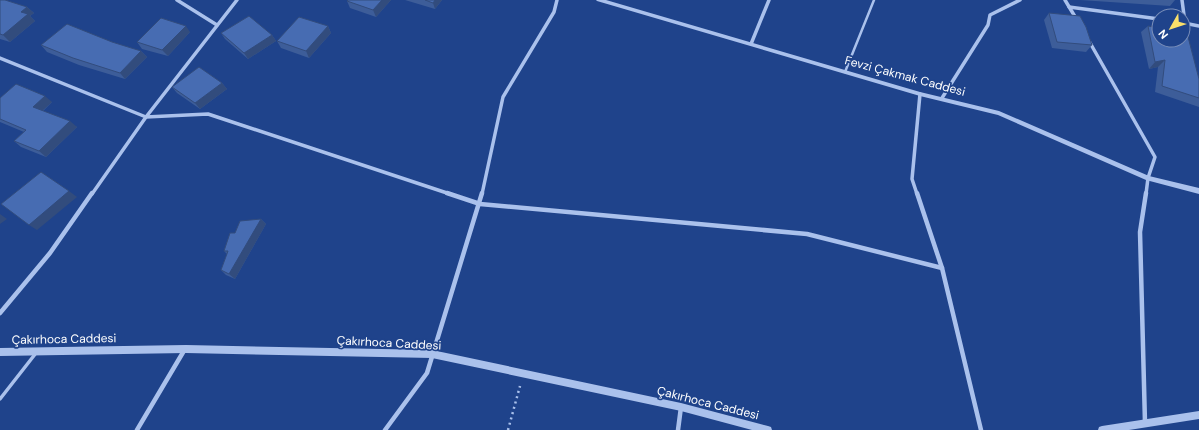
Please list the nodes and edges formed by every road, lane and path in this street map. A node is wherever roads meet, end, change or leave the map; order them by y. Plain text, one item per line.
1 (177, 0) edge
2 (236, 0) edge
3 (556, 0) edge
4 (599, 0) edge
5 (769, 0) edge
6 (874, 0) edge
7 (1020, 0) edge
8 (1065, 0) edge
9 (1069, 7) junction
10 (1151, 18) edge
11 (217, 25) junction
12 (1081, 27) edge
13 (1085, 34) edge
14 (751, 44) junction
15 (0, 58) edge
16 (844, 72) junction
17 (920, 94) junction
18 (942, 98) junction
19 (146, 117) junction
20 (1148, 178) junction
21 (1199, 191) edge
22 (480, 204) junction
23 (942, 268) junction
24 (0, 313) edge
25 (186, 349) junction
26 (37, 351) junction
27 (0, 352) edge
28 (432, 354) junction
29 (524, 374) junction
30 (0, 399) edge
31 (681, 407) junction
32 (1199, 415) edge
33 (1145, 424) junction
34 (137, 430) edge
35 (384, 430) edge
36 (508, 430) edge
37 (678, 430) edge
38 (768, 430) edge
39 (981, 430) edge
40 (1102, 430) edge

1 - 11 street
2 - 11 street
3 - 22 street
4 - 14 street, Fevzi Çakmak Caddesi
5 - 14 street
6 - 16 lane
7 - 18 street
8 - 9 street
9 - 10 street
9 - 12 street
11 - 19 street
13 - 20 street
14 - 16 street, Fevzi Çakmak Caddesi
15 - 19 street
16 - 17 street, Fevzi Çakmak Caddesi
17 - 18 street, Fevzi Çakmak Caddesi
17 - 23 street
18 - 20 street, Fevzi Çakmak Caddesi
19 - 22 street
19 - 24 street
20 - 21 street, Fevzi Çakmak Caddesi
20 - 33 street
22 - 23 street
22 - 28 street
23 - 39 street
25 - 26 street, Çakırhoca Caddesi
25 - 28 street, Çakırhoca Caddesi
25 - 34 street
26 - 27 street, Çakırhoca Caddesi
26 - 30 lane
28 - 29 street, Çakırhoca Caddesi
28 - 35 street
29 - 31 street, Çakırhoca Caddesi
29 - 36 path
31 - 37 street
31 - 38 street, Çakırhoca Caddesi
32 - 33 street
33 - 40 street

